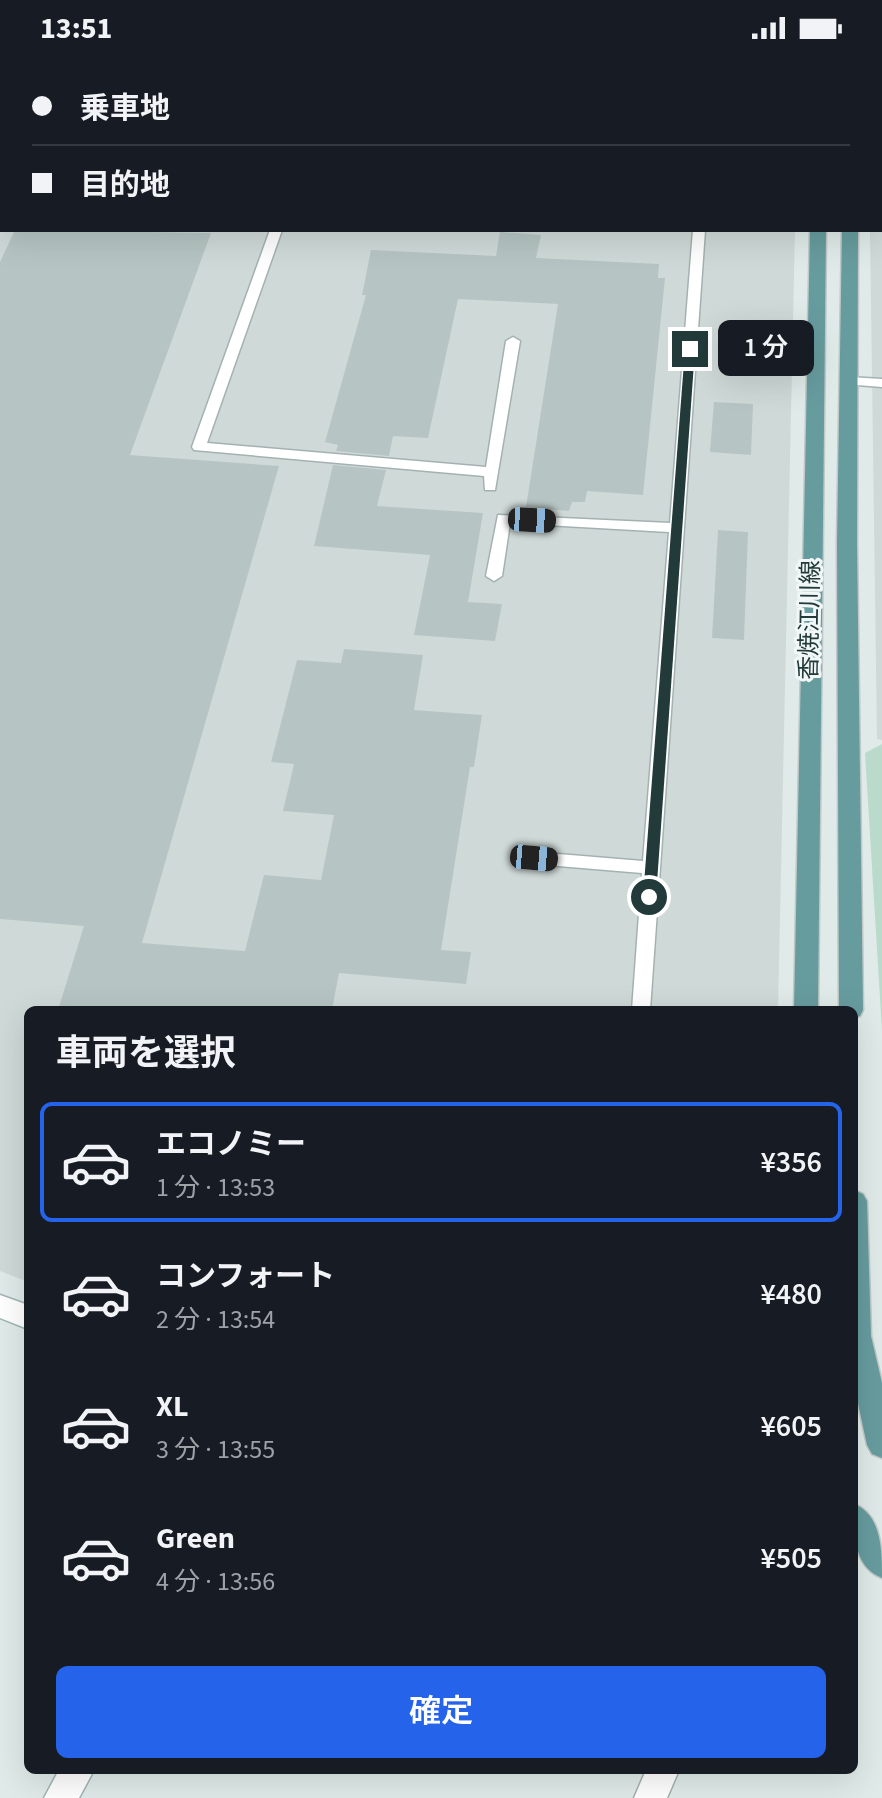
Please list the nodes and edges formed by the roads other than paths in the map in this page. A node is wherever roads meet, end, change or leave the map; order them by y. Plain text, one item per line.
1 (275, 232) edge
2 (699, 232) edge
3 (818, 232) edge
4 (850, 232) edge
5 (513, 341) dead end
6 (849, 381) junction
7 (882, 383) edge
8 (676, 528) junction
9 (494, 576) dead end
10 (534, 858) dead end
11 (651, 868) junction
12 (641, 1006) edge
13 (806, 1006) edge
14 (851, 1006) edge
15 (0, 1306) edge
16 (24, 1315) edge
17 (858, 1340) edge
18 (882, 1445) edge
19 (858, 1533) edge
20 (882, 1564) edge
21 (75, 1774) edge
22 (661, 1774) edge
23 (60, 1798) edge
24 (650, 1798) edge

1 - 5 lane
2 - 8 lane
3 - 13 main road, 香焼江川線
4 - 6 main road, 香焼江川線
6 - 7 lane
6 - 14 main road, 香焼江川線
8 - 9 lane
8 - 11 lane
10 - 11 lane
11 - 12 lane
15 - 16 street
17 - 18 main road
19 - 20 main road
21 - 23 street
22 - 24 street

